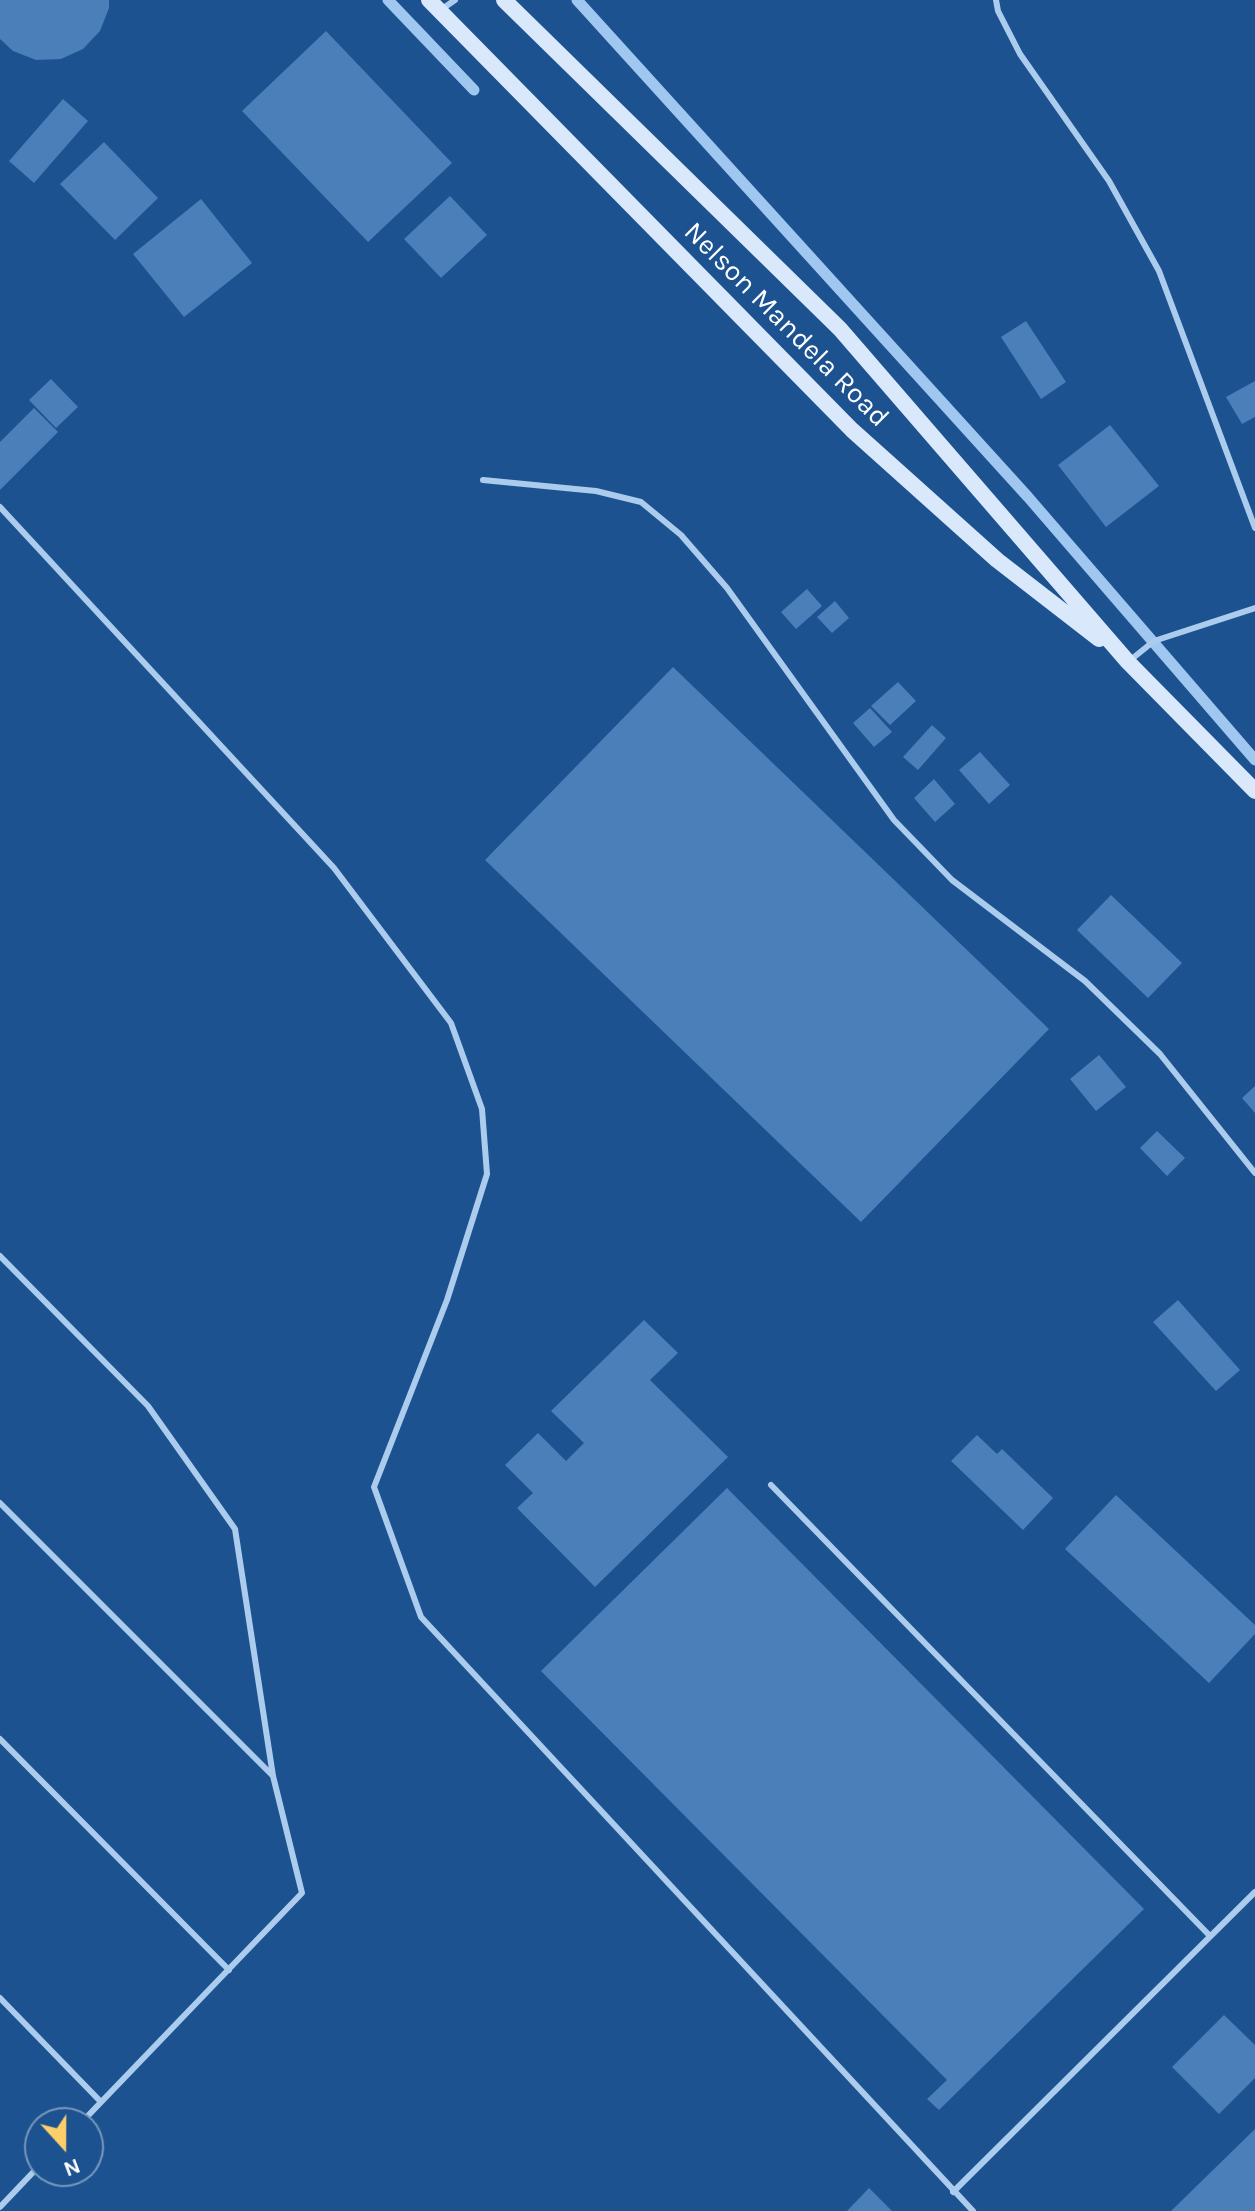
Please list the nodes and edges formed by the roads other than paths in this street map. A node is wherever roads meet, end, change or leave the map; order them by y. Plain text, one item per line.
1 (455, 0) edge
2 (504, 0) edge
3 (996, 0) edge
4 (434, 5) edge
5 (483, 480) dead end
6 (0, 507) edge
7 (1255, 528) edge
8 (1255, 608) edge
9 (1128, 662) junction
10 (1255, 791) edge
11 (1255, 1173) edge
12 (0, 1256) edge
13 (771, 1485) dead end
14 (0, 1503) edge
15 (0, 1739) edge
16 (273, 1776) junction
17 (1255, 1892) edge
18 (1210, 1936) junction
19 (229, 1970) junction
20 (0, 1998) edge
21 (101, 2102) junction
22 (96, 2107) edge
23 (24, 2182) edge
24 (953, 2192) junction
25 (0, 2207) edge
26 (973, 2211) edge

1 - 4 lane
2 - 9 main road, Nelson Mandela Road
3 - 7 lane
4 - 9 main road, Nelson Mandela Road
5 - 11 lane
6 - 24 lane
8 - 9 lane
9 - 10 main road, Nelson Mandela Road
12 - 16 lane
13 - 18 lane
14 - 16 lane
15 - 19 lane
16 - 19 lane
17 - 18 lane
18 - 24 lane
19 - 21 lane
20 - 21 lane
21 - 22 lane
23 - 25 lane
24 - 26 lane

